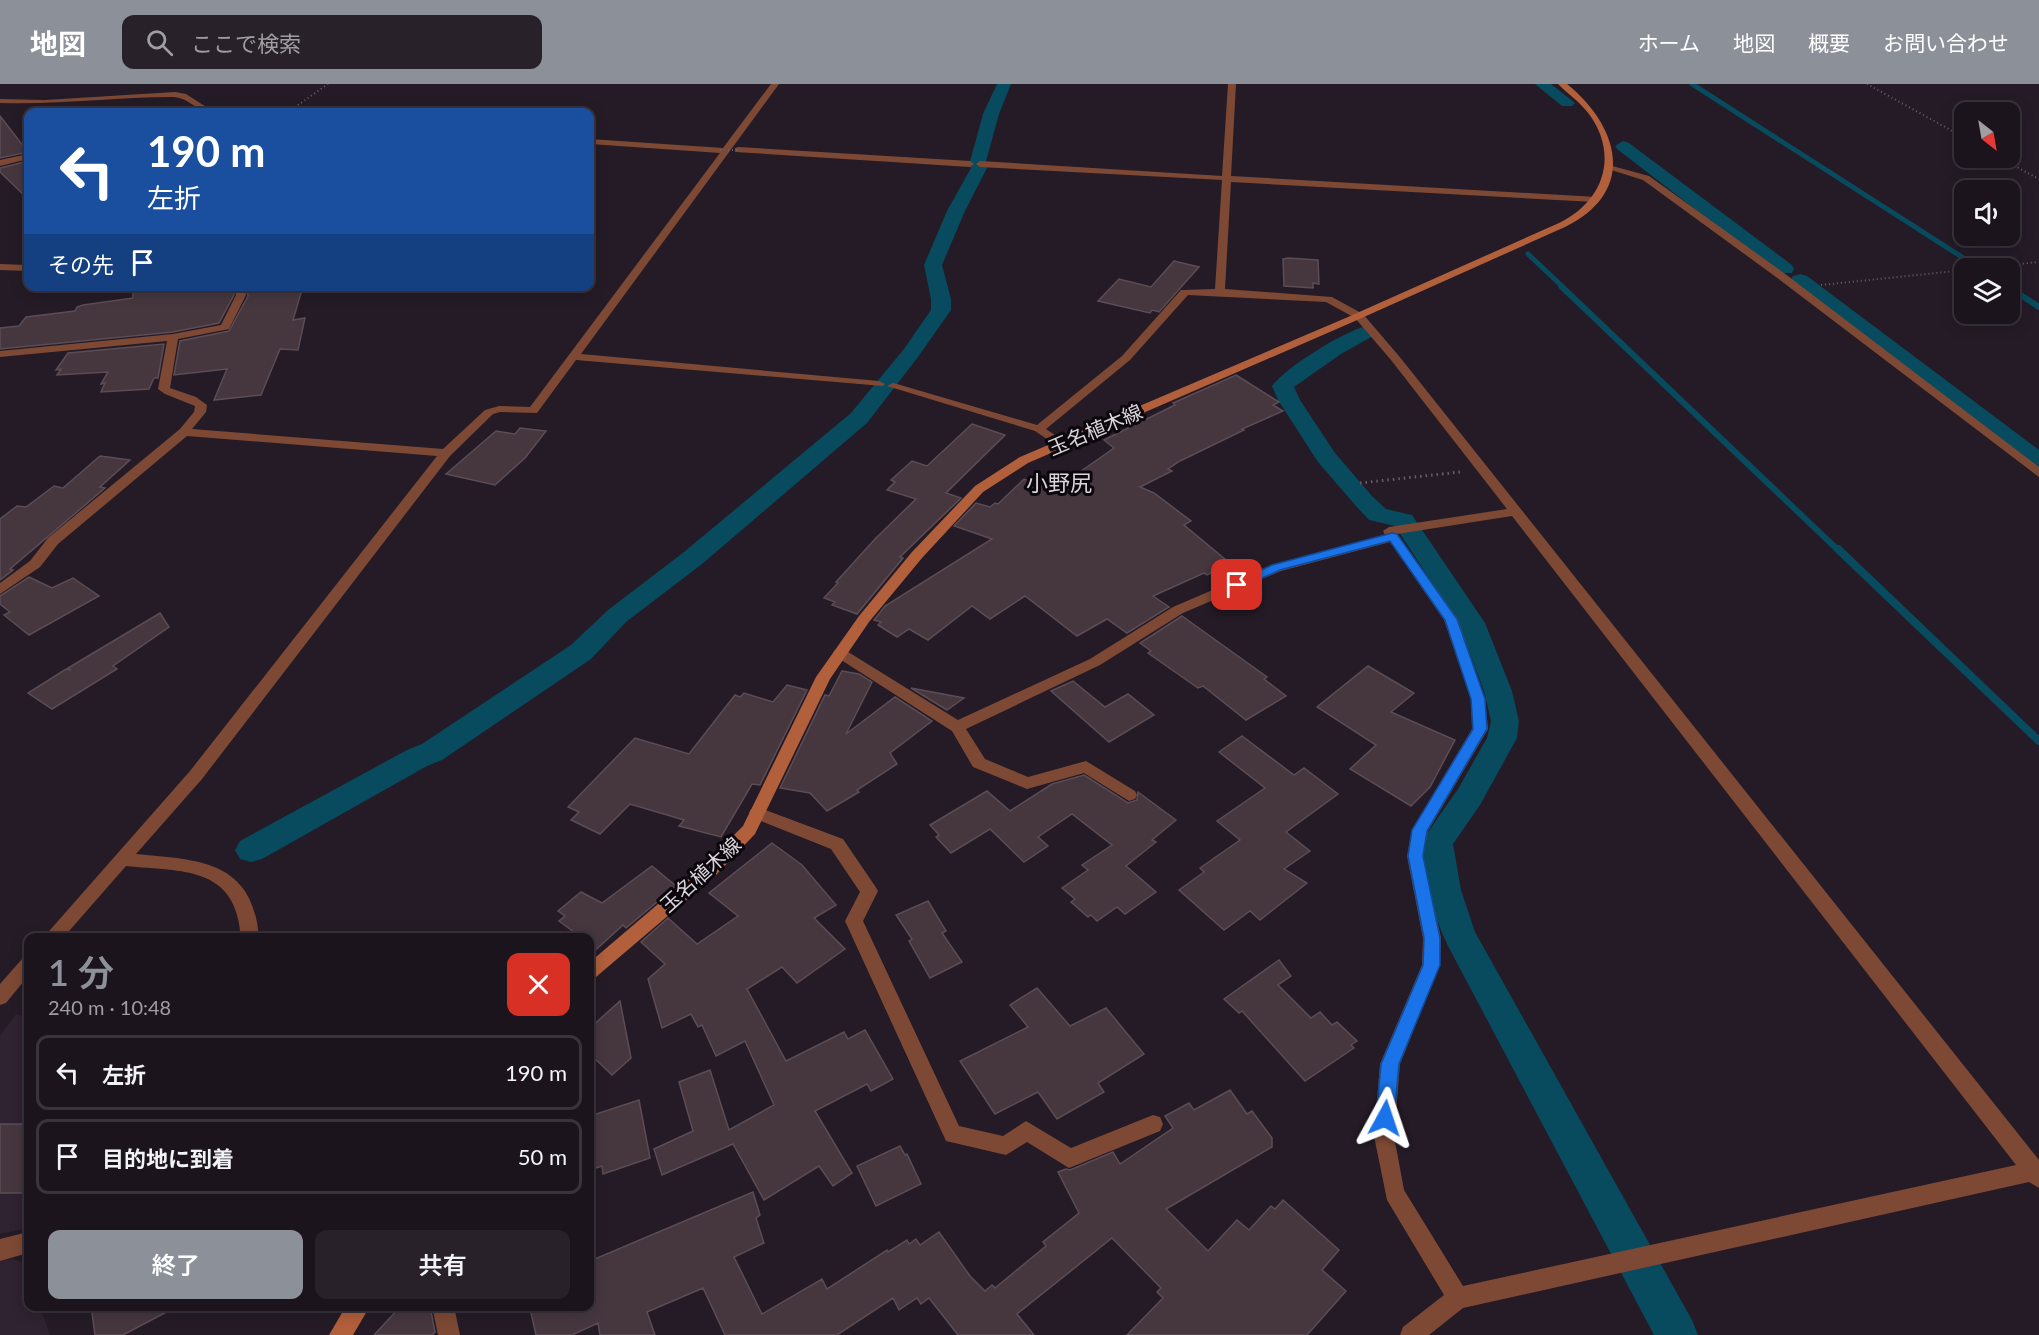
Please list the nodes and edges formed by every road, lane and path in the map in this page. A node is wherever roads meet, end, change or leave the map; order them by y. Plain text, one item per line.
1 (328, 84) edge
2 (775, 84) edge
3 (1232, 84) edge
4 (1562, 84) edge
5 (1867, 84) edge
6 (0, 101) edge
7 (203, 108) edge
8 (294, 108) edge
9 (1954, 132) edge
10 (594, 141) edge
11 (720, 150) joint
12 (738, 150) joint
13 (24, 158) edge
14 (0, 163) edge
15 (970, 164) dead end
16 (980, 164) dead end
17 (1608, 166) junction
18 (2019, 168) edge
19 (2039, 179) edge
20 (1594, 199) junction
21 (2039, 262) edge
22 (2020, 264) edge
23 (0, 267) edge
24 (24, 268) edge
25 (1954, 271) edge
26 (1816, 285) dead end
27 (240, 291) edge
28 (1220, 292) junction
29 (1359, 316) junction
30 (173, 337) junction
31 (0, 354) edge
32 (575, 357) junction
33 (879, 384) dead end
34 (892, 386) dead end
35 (1039, 429) junction
36 (184, 432) junction
37 (1060, 444) junction
38 (446, 453) junction
39 (1482, 470) junction
40 (2039, 473) edge
41 (1360, 483) dead end
42 (1514, 512) junction
43 (1392, 537) junction
44 (0, 590) edge
45 (840, 653) junction
46 (957, 727) junction
47 (1129, 795) dead end
48 (757, 813) junction
49 (122, 859) junction
50 (56, 933) edge
51 (250, 933) edge
52 (24, 969) edge
53 (594, 969) edge
54 (0, 997) edge
55 (1153, 1124) dead end
56 (2037, 1173) edge
57 (24, 1244) edge
58 (0, 1250) edge
59 (1458, 1298) junction
60 (356, 1311) edge
61 (444, 1311) edge
62 (340, 1335) edge
63 (449, 1335) edge
64 (1411, 1335) edge

1 - 8 path
2 - 32 street
3 - 28 street
4 - 17 main road, 玉名植木線
5 - 9 path
6 - 7 street
10 - 11 street
11 - 12 path, bridge
12 - 15 street
13 - 14 street
16 - 20 street
17 - 20 main road, 玉名植木線
17 - 40 street
18 - 19 path
20 - 29 main road, 玉名植木線
21 - 22 path
23 - 24 street
25 - 26 path
27 - 30 street
28 - 29 street
28 - 35 street
29 - 37 main road, 玉名植木線
29 - 39 street
30 - 31 street
30 - 36 street
32 - 33 street
32 - 38 street
34 - 35 street
35 - 37 street
36 - 38 street
36 - 44 street
37 - 45 main road, 玉名植木線
38 - 49 street
39 - 41 path
39 - 42 street
42 - 43 street
42 - 56 street
43 - 46 street
43 - 59 street
45 - 46 street
45 - 48 main road, 玉名植木線
46 - 47 street
48 - 53 main road, 玉名植木線
48 - 55 street
49 - 50 street
49 - 51 street
52 - 54 street
56 - 59 street
57 - 58 street
59 - 64 street
60 - 62 main road
61 - 63 street

